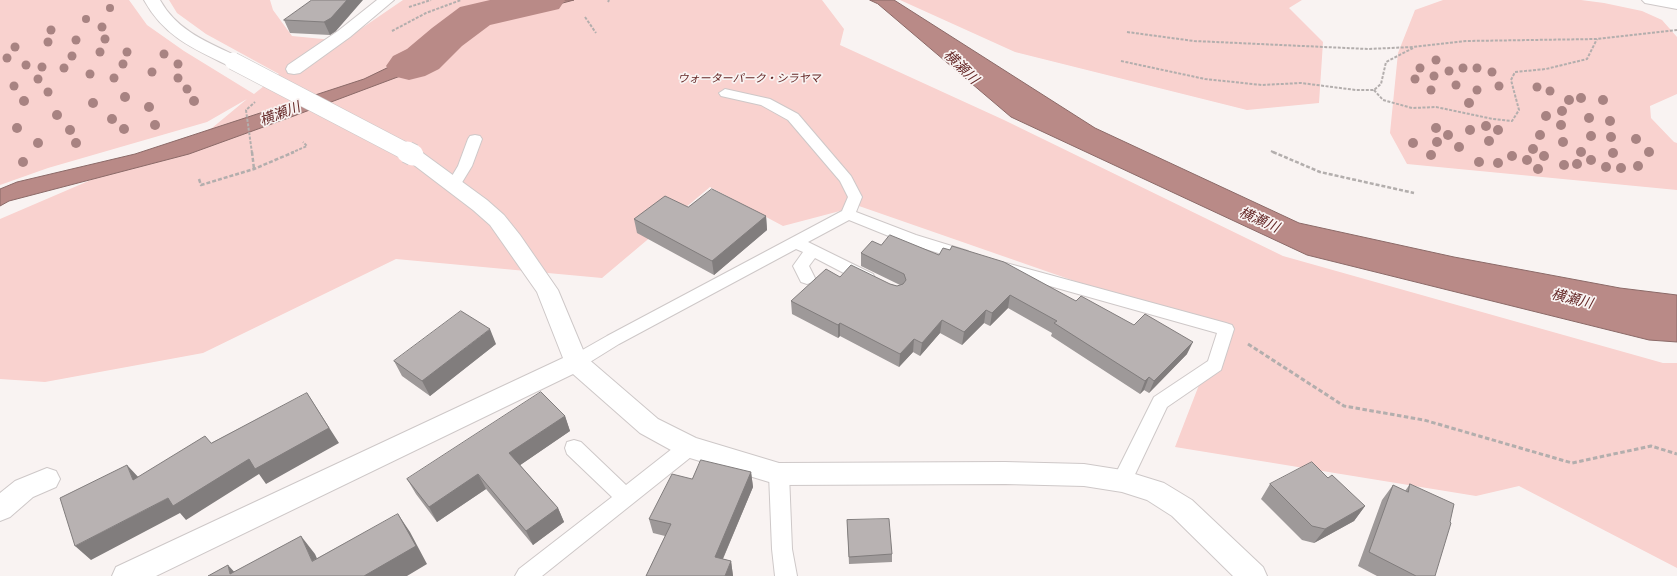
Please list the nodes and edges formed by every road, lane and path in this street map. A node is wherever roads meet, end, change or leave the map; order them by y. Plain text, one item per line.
1 (152, 0) edge
2 (386, 0) edge
3 (462, 0) edge
4 (1650, 0) edge
5 (1677, 4) edge
6 (585, 18) dead end
7 (1677, 30) edge
8 (392, 31) dead end
9 (596, 32) dead end
10 (1127, 32) dead end
11 (1597, 39) junction
12 (1413, 47) junction
13 (1121, 61) dead end
14 (294, 68) dead end
15 (1374, 90) junction
16 (725, 94) dead end
17 (246, 110) dead end
18 (475, 139) dead end
19 (303, 142) dead end
20 (1271, 151) dead end
21 (254, 169) junction
22 (199, 179) dead end
23 (453, 186) junction
24 (1414, 193) dead end
25 (848, 214) junction
26 (795, 242) junction
27 (812, 251) junction
28 (807, 278) dead end
29 (882, 285) edge
30 (1226, 329) junction
31 (576, 362) junction
32 (688, 447) junction
33 (574, 448) dead end
34 (1677, 454) edge
35 (779, 474) junction
36 (47, 479) dead end
37 (1122, 481) junction
38 (625, 497) junction
39 (0, 509) edge
40 (126, 576) edge
41 (526, 576) edge
42 (786, 576) edge
43 (1253, 576) edge

1 - 23 street, bridge
2 - 14 street
3 - 8 path
4 - 5 street
6 - 9 path
7 - 11 path
10 - 12 path
11 - 12 path
11 - 15 path
12 - 15 path
13 - 15 path
16 - 25 lane
17 - 21 path
18 - 23 lane
19 - 21 path
20 - 24 path
21 - 22 path
23 - 31 street
25 - 26 lane
25 - 30 lane
26 - 27 lane
26 - 31 lane
27 - 28 lane
27 - 29 lane
30 - 34 path
30 - 37 lane
31 - 32 street
31 - 40 street
32 - 35 street
32 - 38 lane
33 - 38 lane
35 - 37 street
35 - 42 lane
36 - 39 street
37 - 43 street
38 - 41 lane

